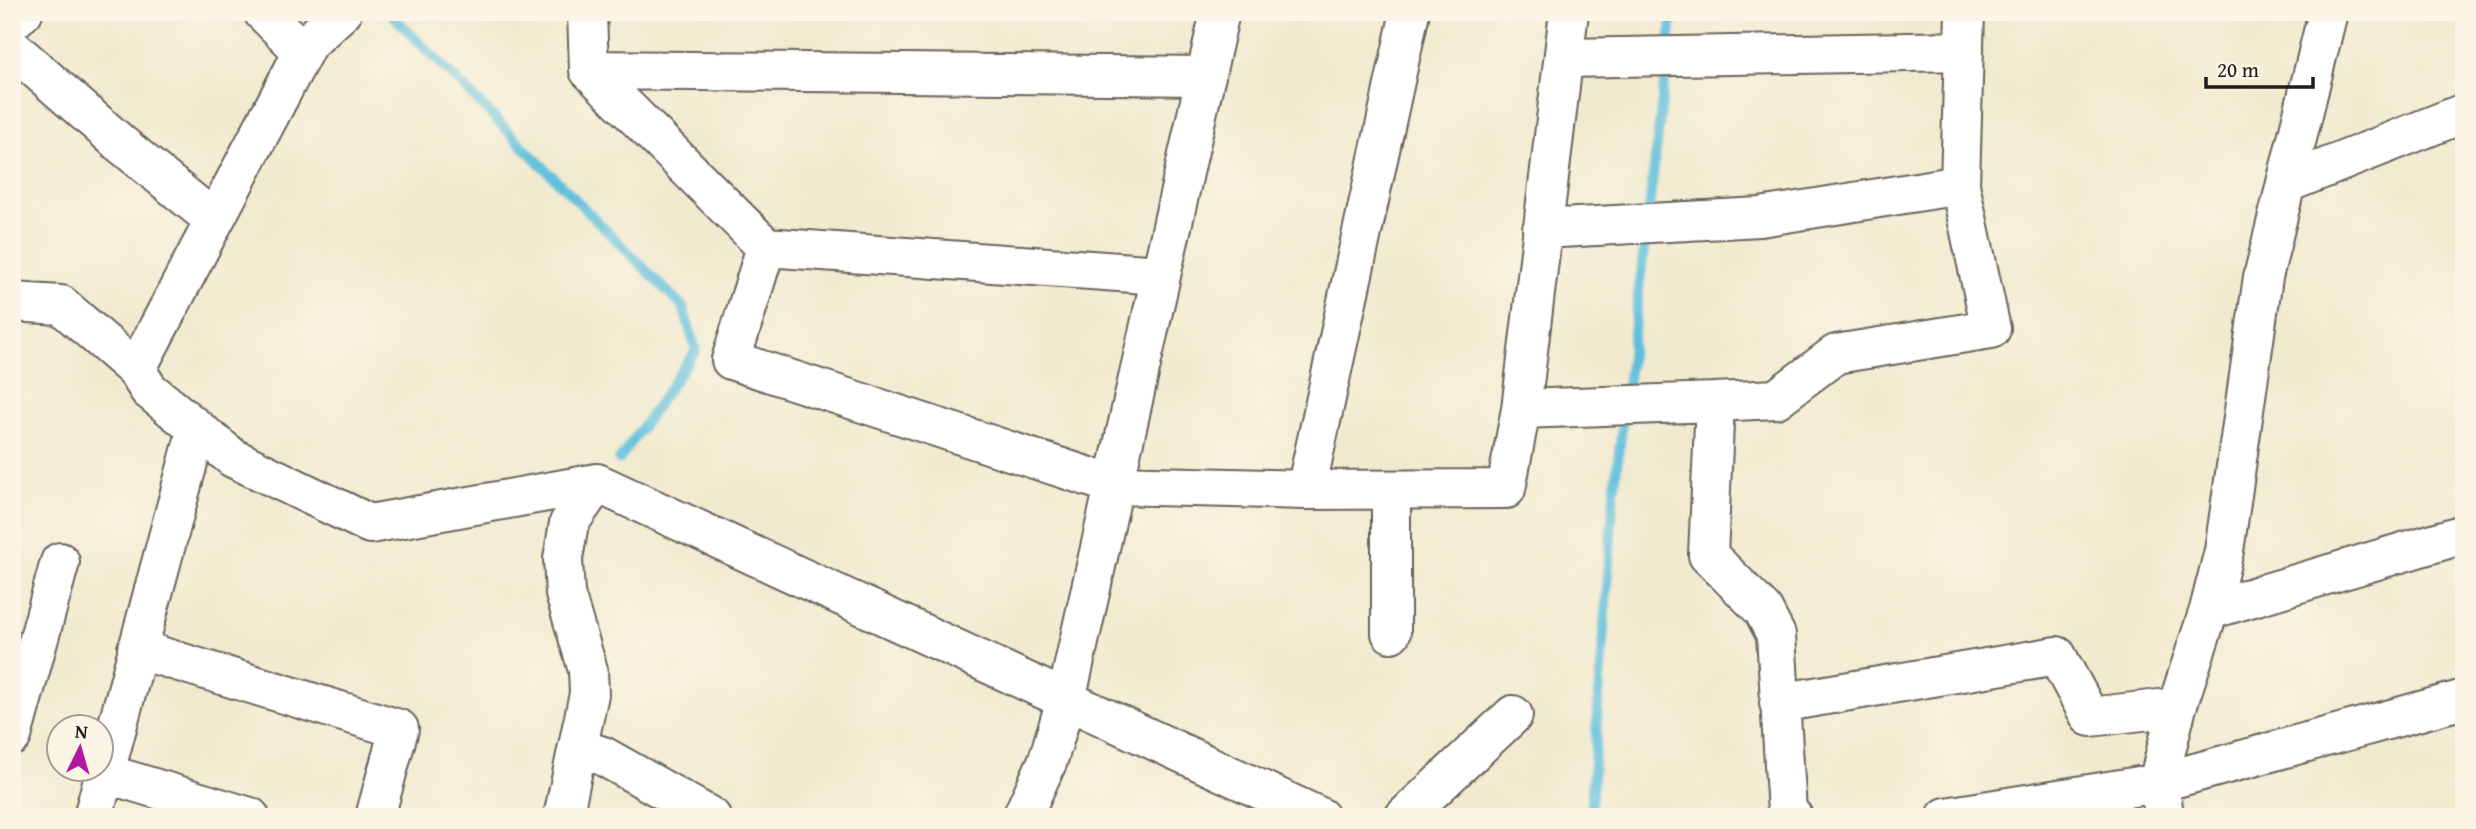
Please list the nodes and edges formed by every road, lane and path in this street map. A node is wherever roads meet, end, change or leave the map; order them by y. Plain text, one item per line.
1 (23, 12) edge
2 (263, 12) edge
3 (342, 12) edge
4 (587, 12) edge
5 (1220, 12) edge
6 (1410, 12) edge
7 (1569, 12) edge
8 (1965, 12) edge
9 (2328, 12) edge
10 (12, 21) edge
11 (12, 48) edge
12 (1964, 51) junction
13 (303, 52) junction
14 (1564, 58) junction
15 (589, 70) junction
16 (1206, 76) junction
17 (2464, 113) edge
18 (2287, 183) junction
19 (1960, 185) junction
20 (215, 220) junction
21 (1542, 229) junction
22 (766, 247) junction
23 (1161, 275) junction
24 (12, 302) edge
25 (136, 370) junction
26 (1715, 402) junction
27 (1521, 409) junction
28 (197, 429) junction
29 (597, 484) junction
30 (1114, 485) junction
31 (1306, 490) junction
32 (1391, 490) junction
33 (2464, 534) edge
34 (60, 562) dead end
35 (2209, 610) junction
36 (1391, 633) dead end
37 (137, 649) junction
38 (2464, 699) edge
39 (1066, 700) junction
40 (1779, 703) junction
41 (2178, 707) junction
42 (1513, 715) dead end
43 (116, 728) edge
44 (12, 736) edge
45 (578, 748) junction
46 (116, 777) edge
47 (101, 784) edge
48 (2162, 800) edge
49 (1256, 804) edge
50 (93, 817) edge
51 (250, 817) edge
52 (375, 817) edge
53 (563, 817) edge
54 (710, 817) edge
55 (1022, 817) edge
56 (1320, 817) edge
57 (1404, 817) edge
58 (1793, 817) edge
59 (1946, 817) edge

1 - 10 street
2 - 13 street
3 - 13 street
4 - 15 street
5 - 16 street
6 - 31 street
7 - 14 street
8 - 12 street
9 - 18 street
11 - 20 street
12 - 14 street
12 - 19 street
13 - 20 street
14 - 21 street
15 - 16 street
15 - 22 street
16 - 23 street
17 - 18 street
18 - 35 street
19 - 21 street
19 - 26 street
20 - 25 street
21 - 27 street
22 - 23 street
22 - 30 street
23 - 30 street
24 - 25 street
25 - 28 street
26 - 27 street
26 - 40 street
27 - 32 street
28 - 29 street
28 - 37 street
29 - 39 street
29 - 45 street
30 - 31 street
30 - 39 street
31 - 32 street
32 - 36 street
33 - 35 street
34 - 44 street
35 - 41 street
37 - 43 street
37 - 52 street
38 - 48 street
39 - 49 street
39 - 55 street
40 - 41 street
40 - 58 street
41 - 48 street
42 - 57 street
45 - 53 street
45 - 54 street
46 - 51 street
47 - 50 street
48 - 59 street
49 - 56 street

